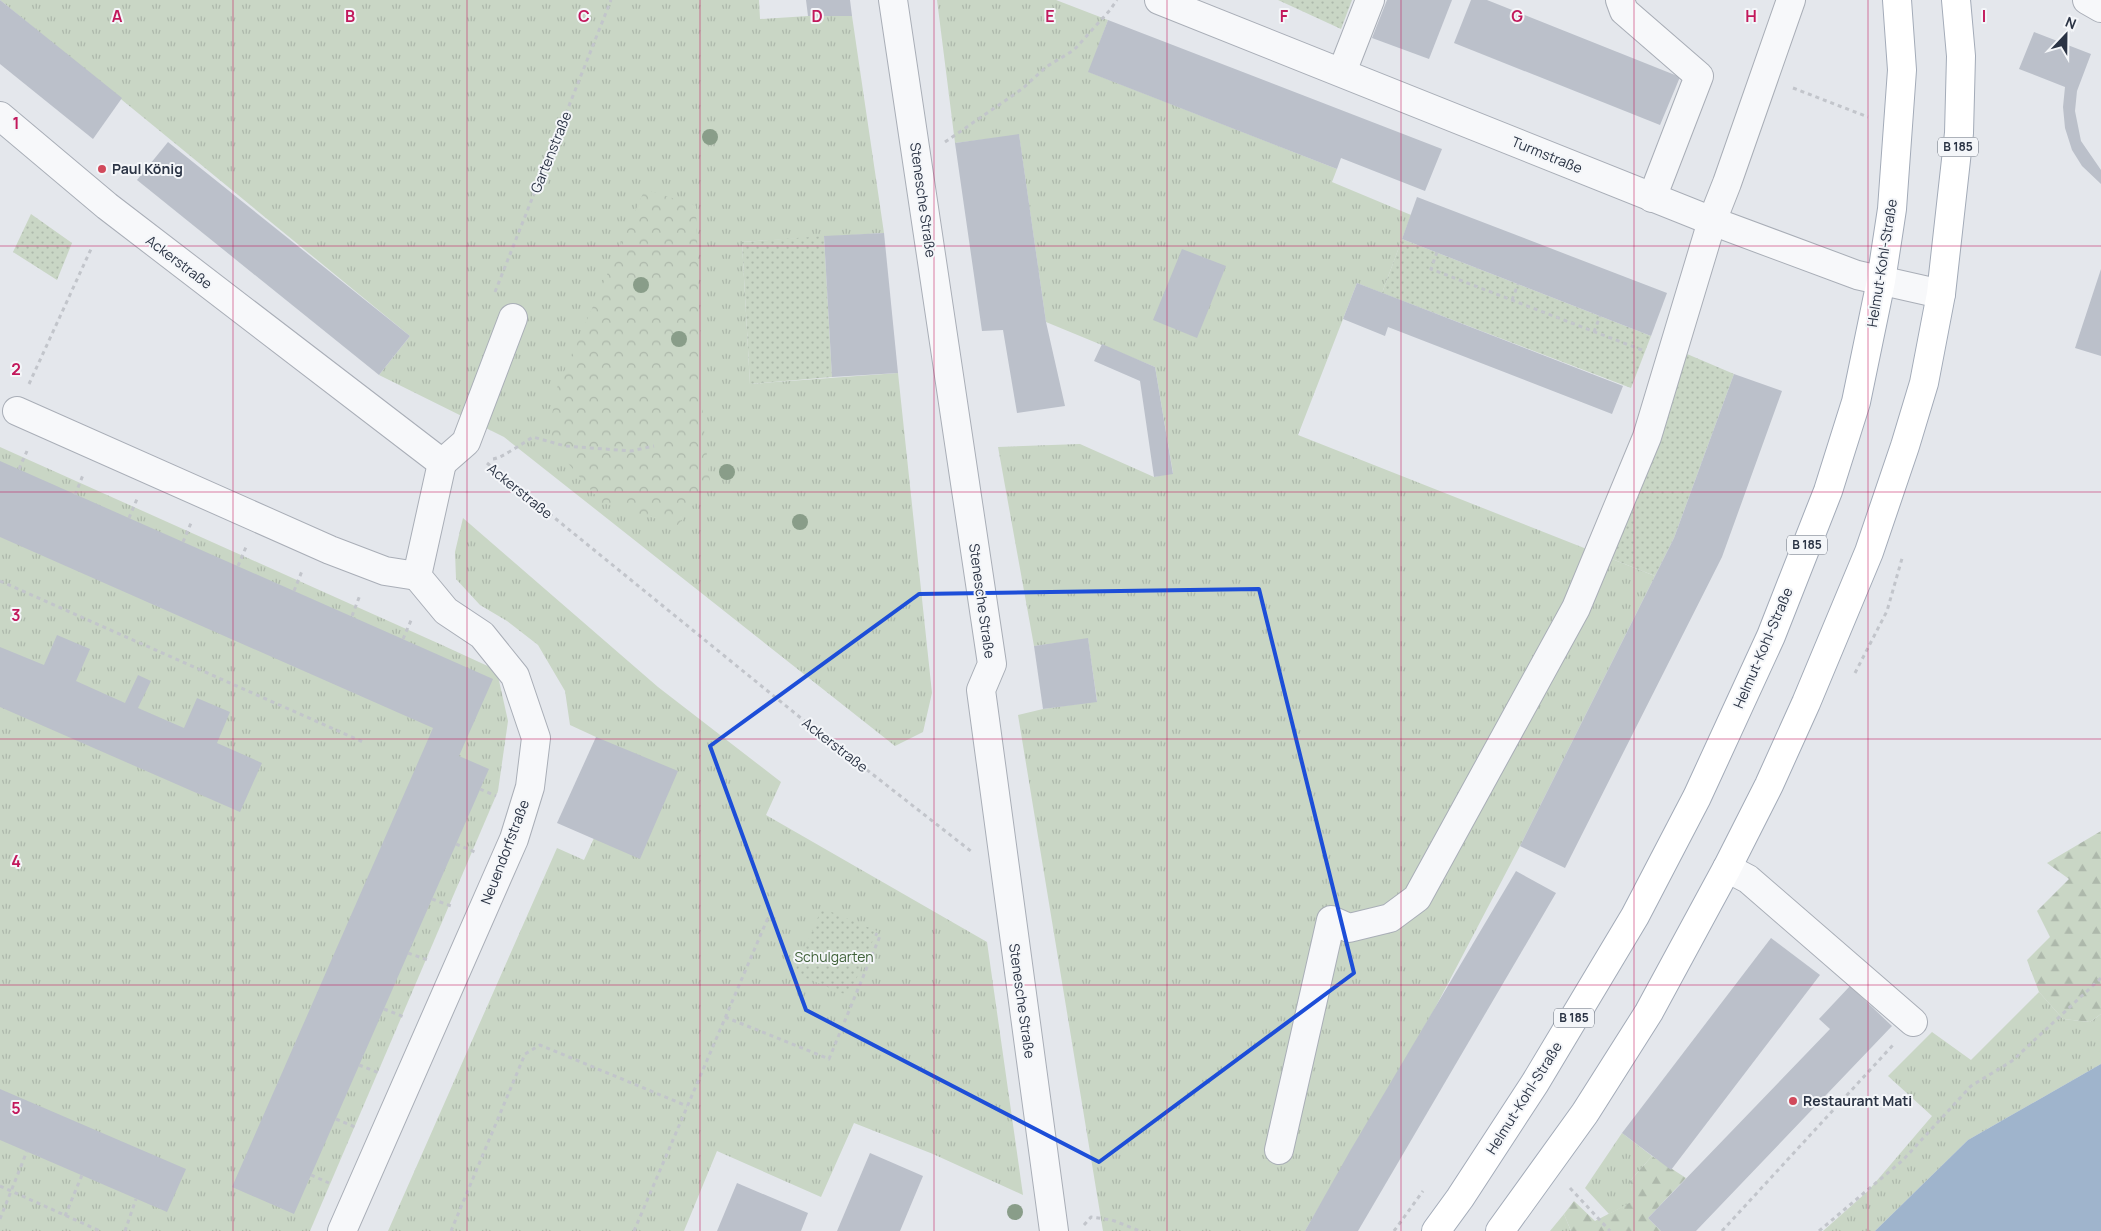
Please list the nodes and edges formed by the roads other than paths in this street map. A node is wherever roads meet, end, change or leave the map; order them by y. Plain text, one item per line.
1 (894, 0) edge
2 (1159, 0) edge
3 (1370, 0) edge
4 (1620, 0) edge
5 (1791, 0) edge
6 (1897, 0) edge
7 (1956, 0) edge
8 (2088, 0) edge
9 (2101, 8) edge
10 (1342, 72) junction
11 (0, 116) edge
12 (1652, 198) junction
13 (1712, 221) junction
14 (1881, 281) junction
15 (1941, 294) junction
16 (513, 318) dead end
17 (17, 411) road end
18 (442, 463) junction
19 (417, 576) junction
20 (1727, 868) junction
21 (1913, 1022) road end
22 (1278, 1150) dead end
23 (1053, 1224) edge
24 (342, 1231) edge
25 (1436, 1231) edge
26 (1500, 1231) edge

1 - 23 street, Stenesche Straße
2 - 10 street, Turmstraße
3 - 10 street
4 - 12 street
5 - 13 street
6 - 14 main road, Helmut-Kohl-Straße / B 185
7 - 15 main road, B 185
8 - 9 street
10 - 12 street, Turmstraße
11 - 18 street, Ackerstraße
12 - 13 street, Turmstraße
13 - 14 street, Turmstraße
13 - 22 street
14 - 15 street, Turmstraße
14 - 25 main road, Helmut-Kohl-Straße / B 185
15 - 20 main road, B 185
16 - 18 street
17 - 19 street
18 - 19 street
19 - 24 street, Neuendorfstraße
20 - 21 street
20 - 26 main road, B 185

